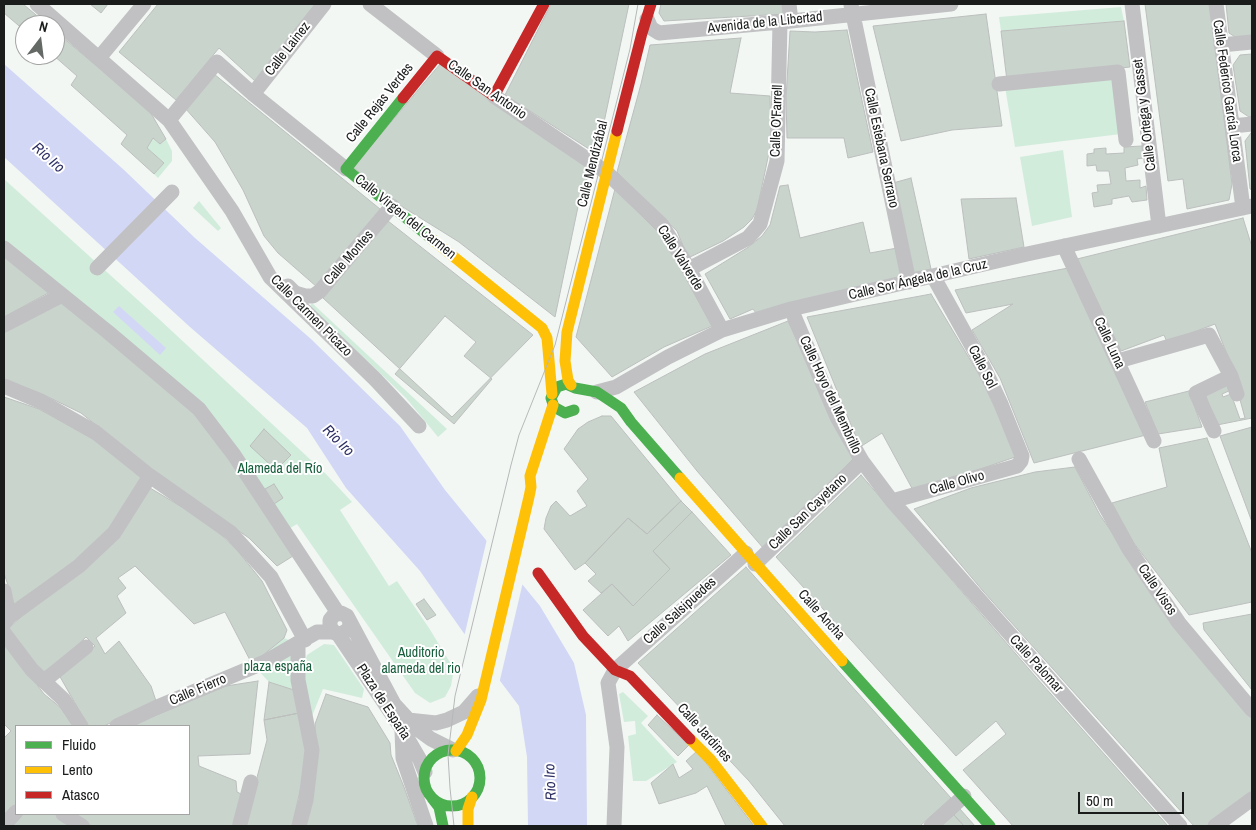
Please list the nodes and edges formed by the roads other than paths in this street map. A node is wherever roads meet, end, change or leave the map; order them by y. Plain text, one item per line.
1 (37, 4) edge
2 (144, 4) edge
3 (324, 4) edge
4 (370, 4) edge
5 (544, 4) edge
6 (789, 4) edge
7 (951, 4) edge
8 (1132, 4) edge
9 (1216, 4) edge
10 (925, 6) edge
11 (852, 9) edge
12 (649, 11) edge
13 (786, 22) junction
14 (1252, 42) edge
15 (1221, 45) junction
16 (437, 56) junction
17 (99, 58) junction
18 (999, 84) dead end
19 (253, 94) junction
20 (494, 96) junction
21 (169, 120) junction
22 (1252, 124) edge
23 (1232, 126) junction
24 (1126, 140) dead end
25 (346, 169) junction
26 (606, 172) junction
27 (172, 192) dead end
28 (392, 206) junction
29 (1248, 207) edge
30 (1159, 226) junction
31 (1064, 246) junction
32 (4, 248) edge
33 (256, 252) junction
34 (97, 268) dead end
35 (689, 269) junction
36 (933, 276) junction
37 (909, 282) junction
38 (62, 295) junction
39 (791, 310) junction
40 (4, 324) edge
41 (722, 330) junction
42 (1118, 361) junction
43 (1231, 376) junction
44 (4, 386) edge
45 (573, 387) junction
46 (1237, 394) dead end
47 (552, 399) junction
48 (597, 399) junction
49 (578, 407) junction
50 (566, 422) dead end
51 (419, 426) dead end
52 (1214, 431) dead end
53 (556, 433) dead end
54 (1154, 441) dead end
55 (1078, 459) dead end
56 (862, 461) junction
57 (1021, 462) joint
58 (150, 476) junction
59 (530, 492) junction
60 (892, 501) junction
61 (751, 558) junction
62 (538, 573) dead end
63 (4, 591) edge
64 (344, 618) junction
65 (6, 620) edge
66 (4, 633) edge
67 (336, 633) junction
68 (301, 642) junction
69 (86, 647) dead end
70 (615, 670) junction
71 (44, 681) junction
72 (483, 690) junction
73 (1252, 710) edge
74 (80, 725) edge
75 (119, 725) edge
76 (405, 725) junction
77 (483, 727) dead end
78 (455, 750) junction
79 (479, 751) dead end
80 (478, 769) junction
81 (424, 772) junction
82 (251, 782) dead end
83 (964, 796) junction
84 (472, 797) junction
85 (432, 798) junction
86 (1252, 799) edge
87 (15, 813) edge
88 (65, 815) edge
89 (240, 824) dead end
90 (4, 825) edge
91 (82, 826) edge
92 (299, 826) edge
93 (426, 826) edge
94 (443, 826) edge
95 (468, 826) edge
96 (614, 826) edge
97 (762, 826) edge
98 (931, 826) edge
99 (990, 826) edge
100 (1180, 826) edge
101 (1215, 826) edge

1 - 17 street, Calle Carmen Picazo
2 - 17 street
3 - 19 street, Calle Lainez
4 - 16 street, Calle San Antonio
5 - 20 main road
6 - 13 street, Calle O'Farrell
7 - 10 street, Avenida de la Libertad
8 - 30 street, Calle Ortega y Gasset
9 - 15 street, Calle Federico García Lorca
10 - 11 street, Avenida de la Libertad
11 - 13 street, Avenida de la Libertad
11 - 37 street, Calle Estebana Serrano
12 - 13 street, Avenida de la Libertad
12 - 26 main road, Calle Mendizábal
13 - 35 street, Calle O'Farrell
14 - 15 street
15 - 23 street, Calle Federico García Lorca
16 - 20 main road, Calle San Antonio
16 - 25 main road, Calle Rejas Verdes
17 - 21 street, Calle Carmen Picazo
18 - 24 street
19 - 21 street, Calle Virgen del Carmen
19 - 25 street, Calle Virgen del Carmen
20 - 26 street, Calle San Antonio
21 - 33 street, Calle Carmen Picazo
22 - 23 street
23 - 29 street, Calle Federico García Lorca
25 - 28 main road, Calle Virgen del Carmen
26 - 35 street, Calle Valverde
26 - 45 main road, Calle Mendizábal
27 - 34 street
28 - 33 street, Calle Montes
28 - 47 main road, Calle Virgen del Carmen
29 - 30 street, Calle Sor Ángela de la Cruz
30 - 31 street, Calle Sor Ángela de la Cruz
31 - 36 street, Calle Sor Ángela de la Cruz
31 - 42 street, Calle Luna
32 - 38 street
33 - 51 street, Calle Carmen Picazo
35 - 41 street, Calle Valverde
36 - 37 street, Calle Sor Ángela de la Cruz
36 - 57 street, Calle Sol
37 - 39 street, Calle Sor Ángela de la Cruz
38 - 40 street
38 - 64 street
39 - 41 street, Calle Sor Ángela de la Cruz
39 - 56 street, Calle Hoyo del Membrillo
41 - 48 street, Calle Sor Ángela de la Cruz
42 - 43 street
42 - 54 street, Calle Luna
43 - 46 street
43 - 52 street
44 - 58 street
45 - 47 main road
45 - 48 main road, Calle Ancha
45 - 49 main road
47 - 49 main road
47 - 59 main road
48 - 61 main road, Calle Ancha
49 - 50 main road
53 - 59 main road
55 - 73 street, Calle Visos
56 - 60 street, Calle Hoyo del Membrillo
56 - 61 street, Calle San Cayetano
57 - 60 street, Calle Olivo
58 - 65 street
58 - 68 street
59 - 72 main road
60 - 100 street, Calle Palomar
61 - 70 street, Calle Salsipuedes
61 - 83 main road, Calle Ancha
62 - 70 main road, Calle Jardines
63 - 65 street
64 - 67 street
64 - 76 street, Plaza de España
66 - 71 street
67 - 68 street
67 - 76 street, Plaza de España
68 - 75 street, Calle Fierro
68 - 92 street
69 - 71 street
70 - 96 street
70 - 97 main road, Calle Jardines
71 - 74 street
72 - 76 street
72 - 77 main road
72 - 78 main road
76 - 78 street, Plaza de España
76 - 81 street, Plaza de España
76 - 93 street
78 - 80 main road
78 - 81 main road
79 - 80 main road
80 - 84 main road
81 - 85 main road
82 - 89 street
83 - 98 street
83 - 99 main road, Calle Ancha
84 - 85 main road
84 - 95 main road
85 - 94 main road
86 - 101 street
87 - 90 street
88 - 91 street

